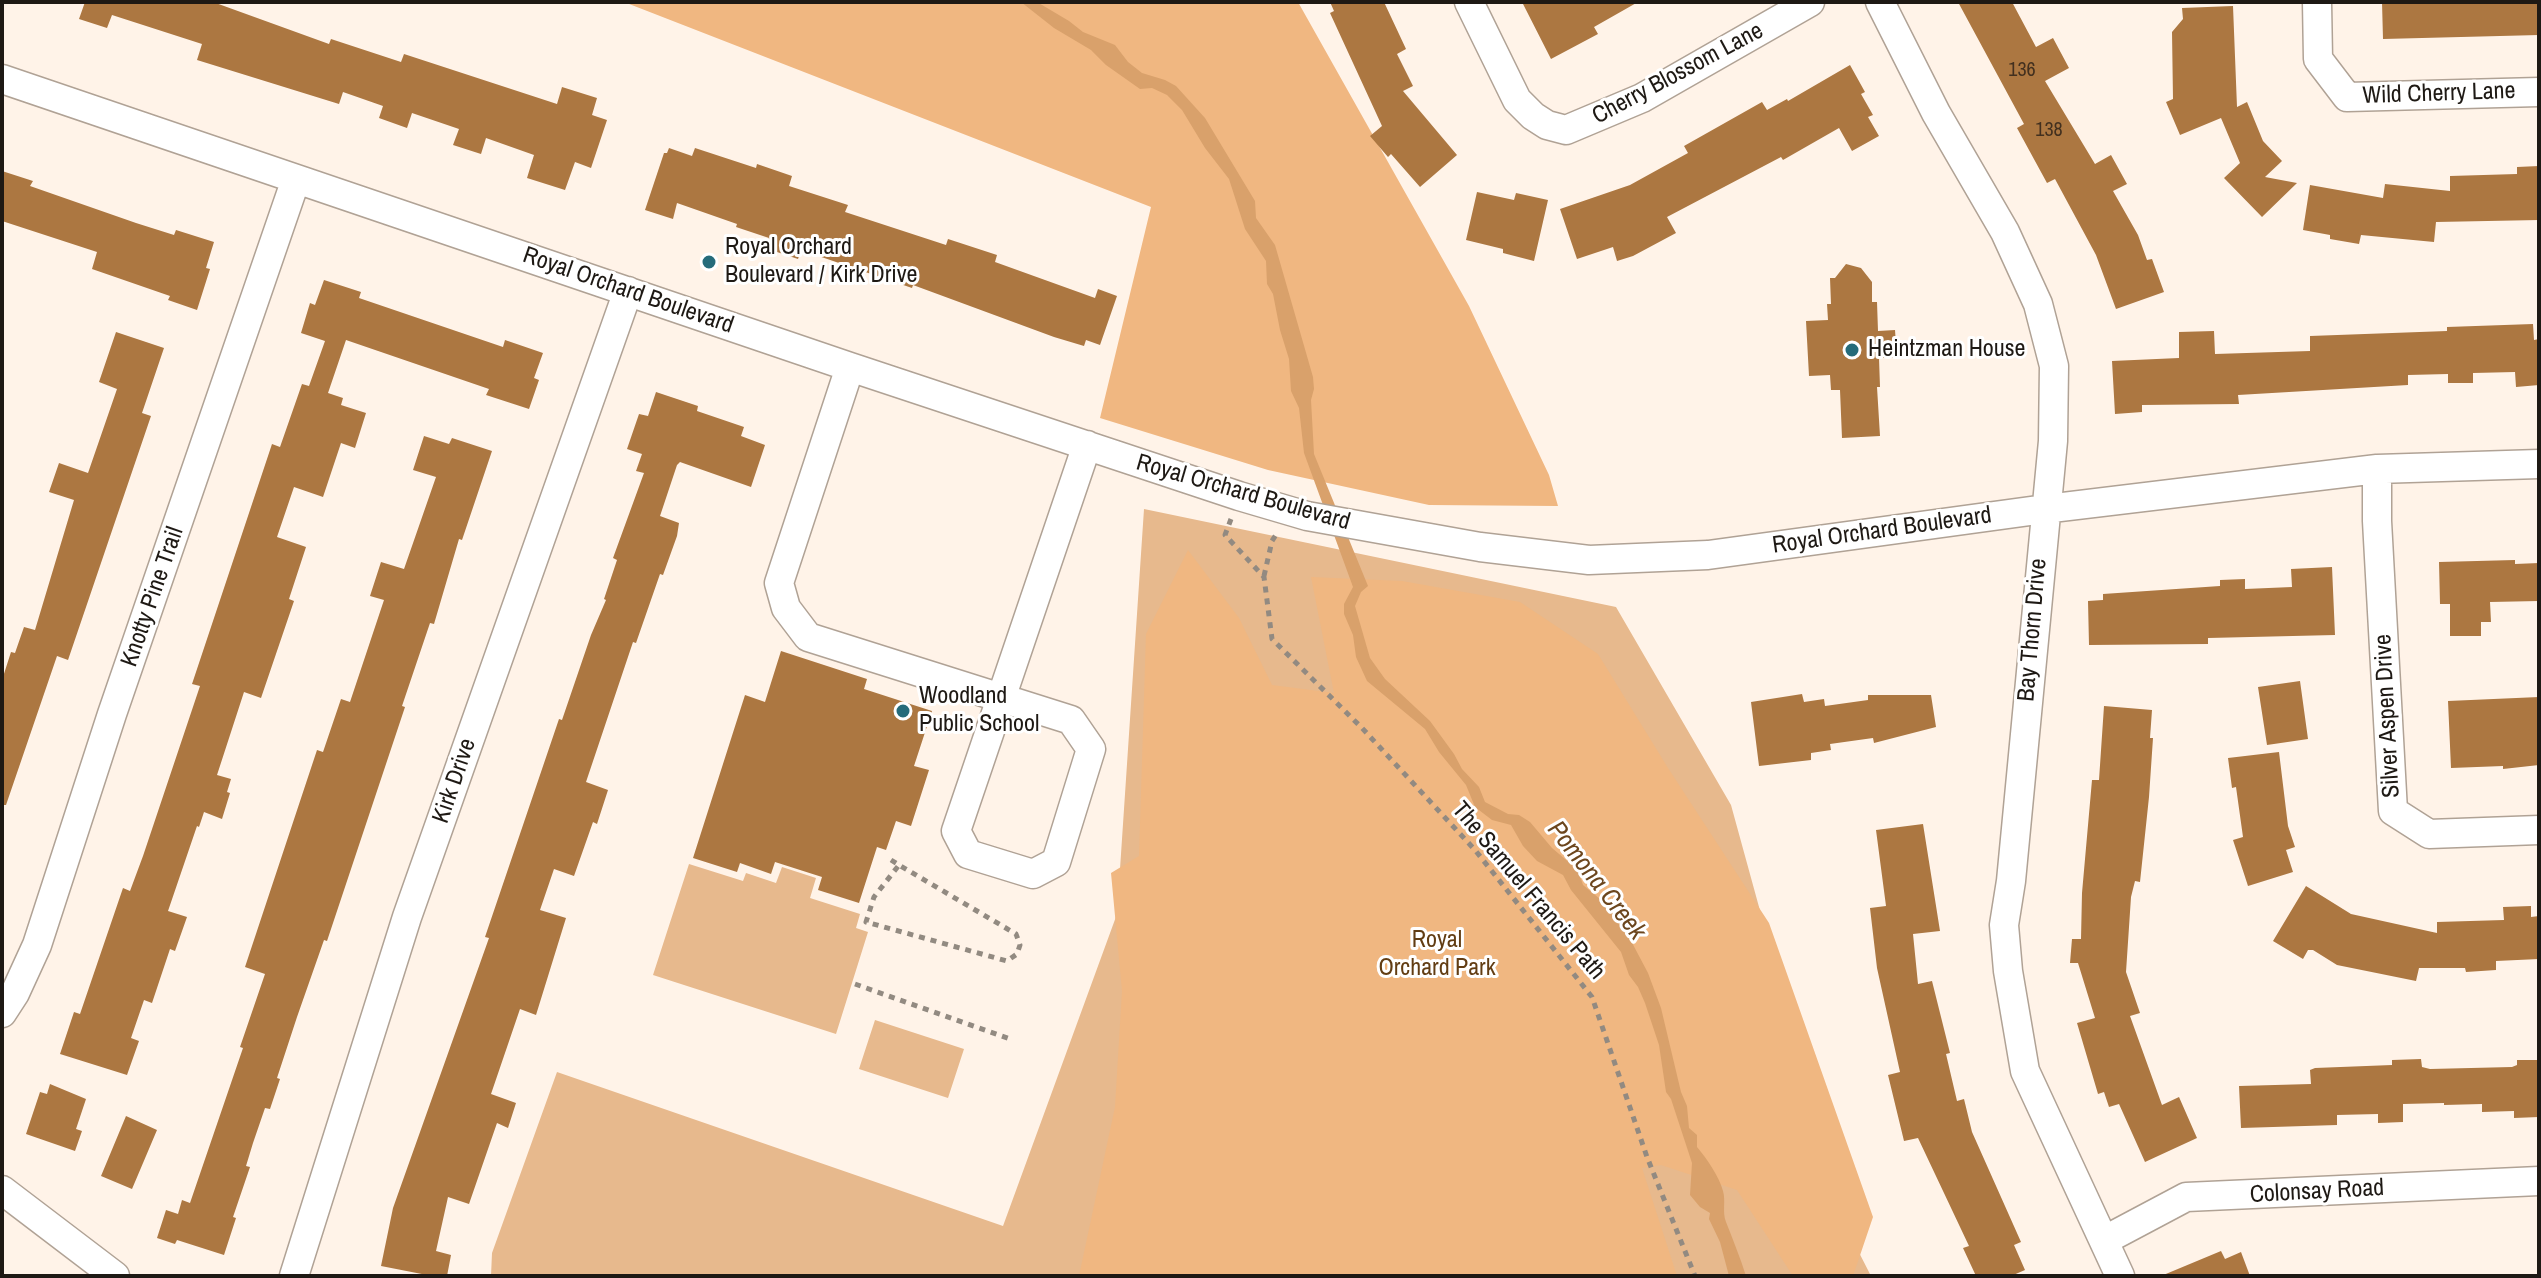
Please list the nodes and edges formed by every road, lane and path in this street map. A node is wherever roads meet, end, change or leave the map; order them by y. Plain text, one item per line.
1 (1469, 2) edge
2 (1810, 2) edge
3 (1880, 2) edge
4 (2317, 2) edge
5 (2, 79) edge
6 (2539, 92) edge
7 (296, 179) junction
8 (628, 291) junction
9 (850, 367) junction
10 (1087, 445) junction
11 (2539, 464) edge
12 (2377, 469) junction
13 (1239, 496) junction
14 (2045, 509) junction
15 (1291, 511) junction
16 (1264, 577) junction
17 (1002, 698) junction
18 (2539, 830) edge
19 (891, 860) dead end
20 (899, 865) junction
21 (855, 984) dead end
22 (2, 1013) edge
23 (1010, 1039) dead end
24 (2539, 1181) edge
25 (2, 1190) edge
26 (2105, 1240) junction
27 (115, 1276) edge
28 (294, 1276) edge
29 (1695, 1276) edge
30 (2120, 1276) edge

1 - 2 street, Cherry Blossom Lane
3 - 14 street, Bay Thorn Drive
4 - 6 street, Wild Cherry Lane
5 - 7 street, Royal Orchard Boulevard
7 - 8 street, Royal Orchard Boulevard
7 - 22 street, Knotty Pine Trail
8 - 9 street, Royal Orchard Boulevard
8 - 28 street, Kirk Drive
9 - 10 street, Royal Orchard Boulevard
9 - 17 street
10 - 13 street, Royal Orchard Boulevard
10 - 17 street
11 - 12 street, Royal Orchard Boulevard
12 - 14 street, Royal Orchard Boulevard
12 - 18 street, Silver Aspen Drive
13 - 15 street, Royal Orchard Boulevard
13 - 16 path
14 - 15 street, Royal Orchard Boulevard
14 - 26 street, Bay Thorn Drive
15 - 16 path, The Samuel Francis Path
16 - 29 path, The Samuel Francis Path
17 - 17 street
19 - 20 path
20 - 20 path
21 - 23 path
24 - 26 street, Colonsay Road
25 - 27 street
26 - 30 street, Bay Thorn Drive

